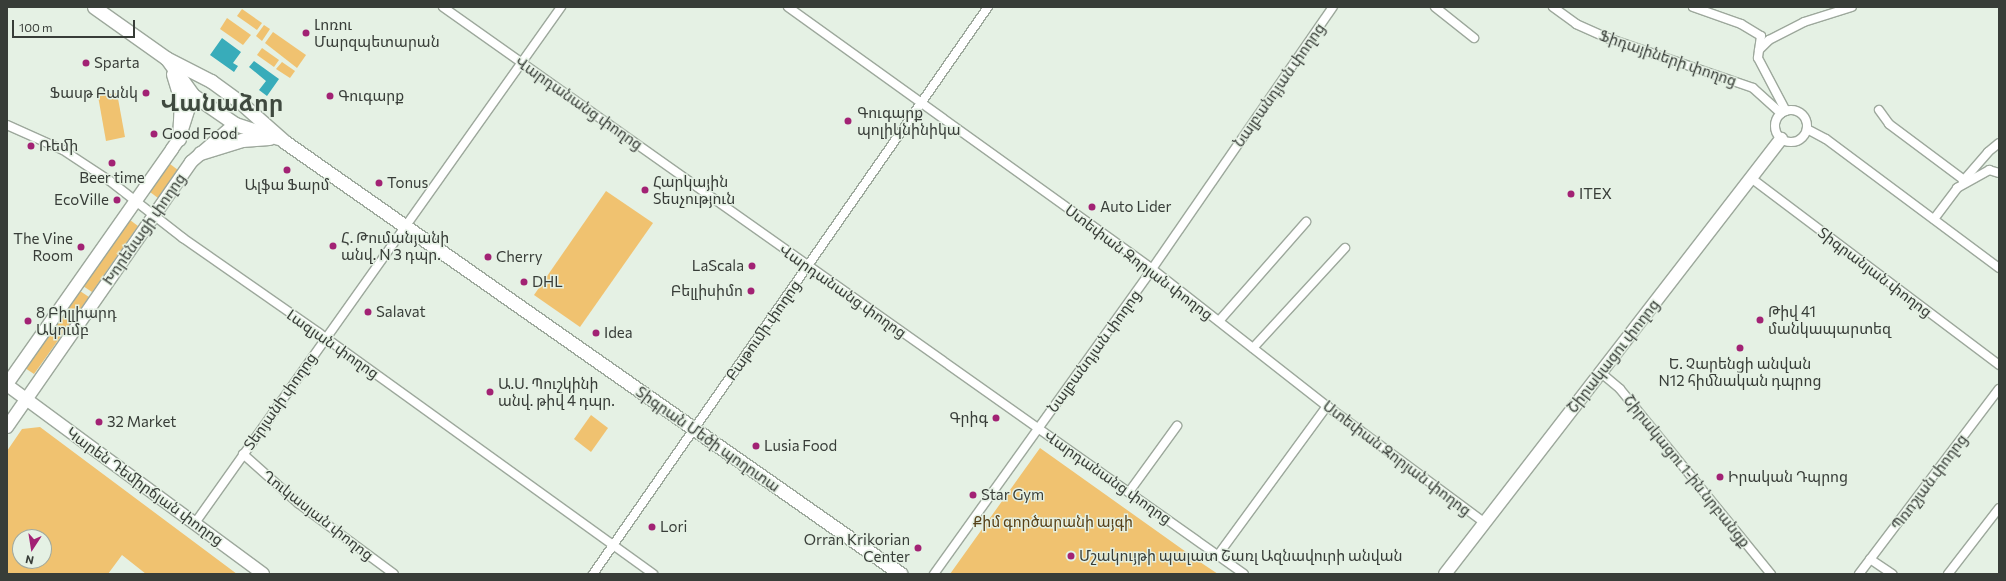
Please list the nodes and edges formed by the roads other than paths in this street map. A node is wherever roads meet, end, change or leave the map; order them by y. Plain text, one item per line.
1 (94, 7) edge
2 (443, 7) edge
3 (561, 7) edge
4 (788, 7) edge
5 (988, 7) edge
6 (1333, 7) edge
7 (1435, 7) edge
8 (1553, 7) edge
9 (1693, 7) edge
10 (1852, 7) edge
11 (1474, 38) dead end
12 (1759, 51) junction
13 (166, 58) junction
14 (521, 61) junction
15 (211, 81) junction
16 (193, 95) junction
17 (921, 102) junction
18 (241, 103) junction
19 (1879, 110) dead end
20 (1784, 112) junction
21 (235, 124) junction
22 (7, 125) edge
23 (1807, 129) junction
24 (179, 138) junction
25 (281, 138) junction
26 (1781, 139) junction
27 (1999, 143) edge
28 (200, 153) junction
29 (1999, 173) edge
30 (1751, 178) junction
31 (1964, 180) junction
32 (1957, 188) junction
33 (136, 202) junction
34 (154, 216) junction
35 (1934, 219) junction
36 (1306, 222) dead end
37 (405, 227) junction
38 (1345, 248) dead end
39 (808, 266) junction
40 (1999, 268) edge
41 (1152, 269) junction
42 (1218, 321) junction
43 (325, 338) junction
44 (1253, 348) junction
45 (1999, 365) edge
46 (1600, 372) junction
47 (7, 385) edge
48 (1999, 389) edge
49 (26, 399) junction
50 (1327, 406) junction
51 (1177, 426) dead end
52 (7, 427) edge
53 (1038, 428) junction
54 (693, 429) junction
55 (243, 454) junction
56 (1129, 492) junction
57 (1999, 508) edge
58 (195, 523) junction
59 (1485, 523) junction
60 (613, 546) junction
61 (1218, 555) junction
62 (1870, 559) junction
63 (263, 574) edge
64 (394, 574) edge
65 (593, 574) edge
66 (653, 574) edge
67 (901, 574) edge
68 (934, 574) edge
69 (1244, 574) edge
70 (1445, 574) edge
71 (1771, 574) edge
72 (1859, 574) edge
73 (1892, 574) edge
74 (1948, 574) edge

1 - 13 main road, Տիգրան Մեծի պողոտա
2 - 14 street, Վարդանանց փողոց
3 - 14 street, Տերյանի փողոց
4 - 17 street, Ստեփան Զորյան փողոց
5 - 17 street, Բաթումի փողոց
6 - 41 street, Նալբանդյան փողոց
7 - 11 street
8 - 20 street, Ֆիդայիների փողոց
9 - 12 street
10 - 12 street
12 - 20 street
13 - 15 main road, Տիգրան Մեծի պողոտա
13 - 16 main road, Տիգրան Մեծի պողոտա
13 - 24 main road
14 - 37 street, Տերյանի փողոց
14 - 39 street, Վարդանանց փողոց
15 - 16 main road, Խորենացի փողոց
15 - 18 main road, Տիգրան Մեծի պողոտա
16 - 21 main road, Տիգրան Մեծի պողոտա
16 - 24 street, Խորենացի փողոց
17 - 39 street, Բաթումի փողոց
17 - 41 street, Ստեփան Զորյան փողոց
18 - 21 main road, Խորենացի փողոց
18 - 25 main road, Տիգրան Մեծի պողոտա
19 - 31 street
20 - 23 street
20 - 26 street
21 - 25 main road, Տիգրան Մեծի պողոտա
21 - 28 street, Խորենացի փողոց
22 - 33 street, Լազյան փողոց
23 - 26 street
23 - 35 street
24 - 33 street, Խորենացի փողոց
25 - 28 main road
25 - 37 main road, Տիգրան Մեծի պողոտա
26 - 30 street, Շիրակացու փողոց
27 - 31 street
28 - 34 street, Խորենացի փողոց
29 - 32 street
30 - 45 street, Տիգրանյան փողոց
30 - 46 street, Շիրակացու փողոց
31 - 32 street
32 - 35 street
33 - 34 street, Լազյան փողոց
33 - 47 street, Խորենացի փողոց
34 - 43 street, Լազյան փողոց
34 - 49 street, Խորենացի փողոց
35 - 40 street
36 - 42 street
37 - 43 street, Տերյանի փողոց
37 - 54 main road, Տիգրան Մեծի պողոտա
38 - 44 street
39 - 53 street, Վարդանանց փողոց
39 - 54 street, Բաթումի փողոց
41 - 42 street, Ստեփան Զորյան փողոց
41 - 53 street, Նալբանդյան փողոց
42 - 44 street, Ստեփան Զորյան փողոց
43 - 55 street, Տերյանի փողոց
43 - 60 street, Լազյան փողոց
44 - 50 street, Ստեփան Զորյան փողոց
46 - 59 street, Շիրակացու փողոց
46 - 71 street, Շիրակացու 1-ին նրբանցք
47 - 49 street, Կարեն Դեմիրճյան փողոց
48 - 62 street, Պռոշյան փողոց
49 - 52 street, Խորենացի փողոց
49 - 58 street, Կարեն Դեմիրճյան փողոց
50 - 59 street, Ստեփան Զորյան փողոց
50 - 61 street
51 - 56 street
53 - 56 street, Վարդանանց փողոց
53 - 68 street, Նալբանդյան փողոց
54 - 60 street, Բաթումի փողոց
54 - 67 main road, Տիգրան Մեծի պողոտա
55 - 58 street, Տերյանի փողոց
55 - 64 street, Ղուկասյան փողոց
56 - 61 street, Վարդանանց փողոց
57 - 74 street
58 - 63 street, Կարեն Դեմիրճյան փողոց
59 - 70 street, Շիրակացու փողոց
60 - 65 street, Բաթումի փողոց
60 - 66 street, Լազյան փողոց
61 - 69 street, Վարդանանց փողոց
62 - 72 street, Պռոշյան փողոց
62 - 73 street

